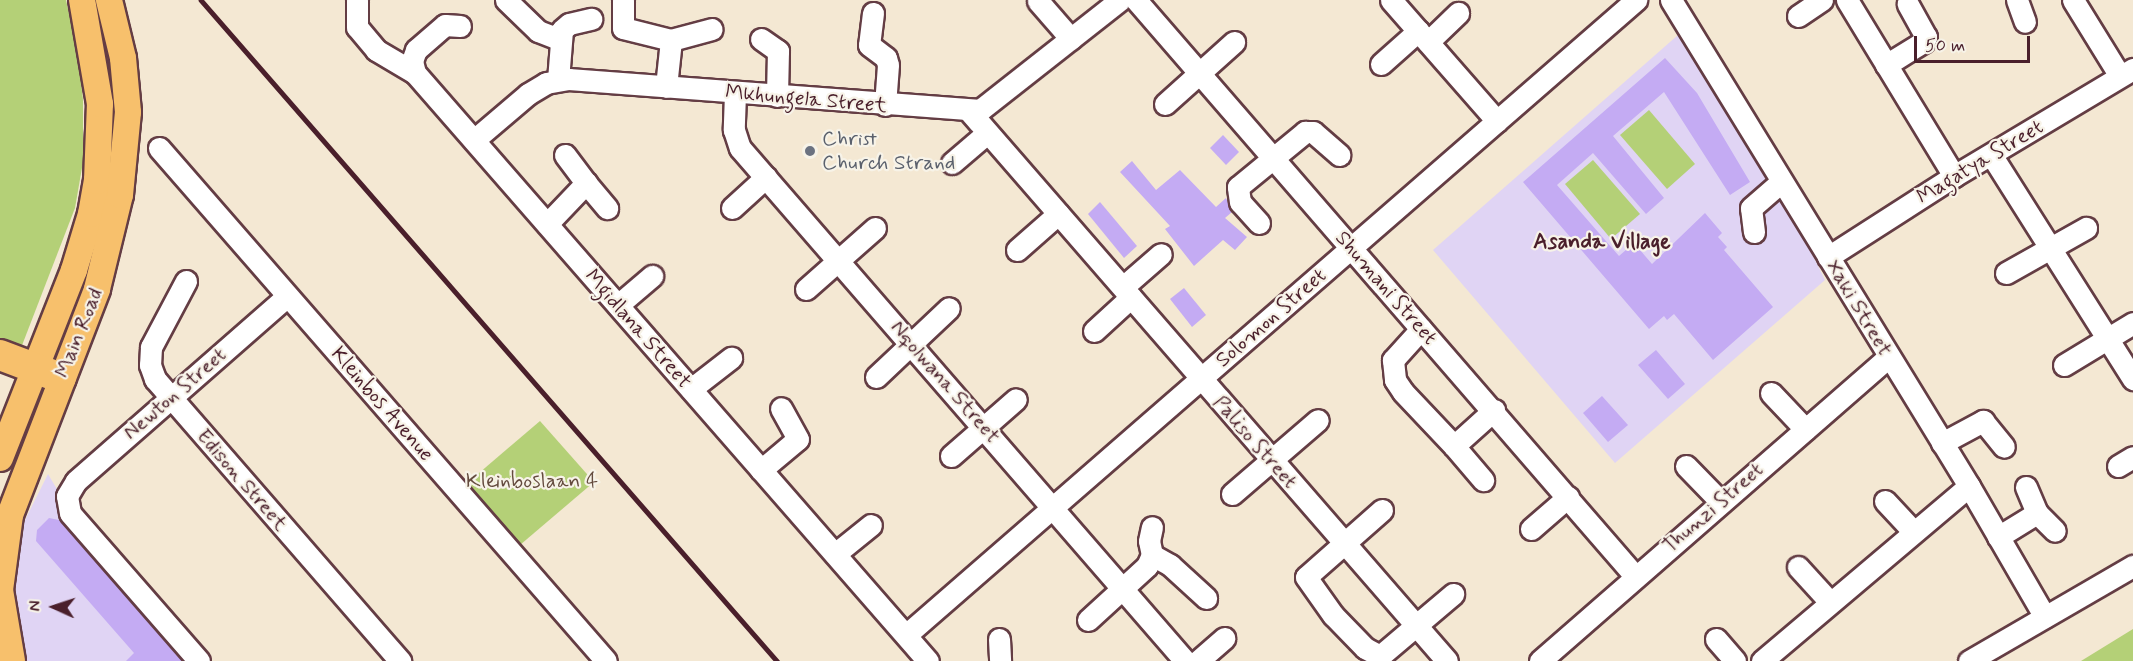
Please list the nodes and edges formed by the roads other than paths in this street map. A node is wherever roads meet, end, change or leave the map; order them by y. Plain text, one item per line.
1 (82, 0) edge
2 (109, 0) edge
3 (357, 0) edge
4 (506, 0) edge
5 (623, 0) edge
6 (1120, 0) edge
7 (1136, 0) edge
8 (1391, 0) edge
9 (1636, 0) edge
10 (1671, 0) edge
11 (1822, 0) edge
12 (1847, 0) edge
13 (2017, 0) edge
14 (2073, 0) edge
15 (1038, 1) edge
16 (1908, 4) dead end
17 (873, 13) dead end
18 (1458, 13) dead end
19 (1798, 16) dead end
20 (591, 19) dead end
21 (2025, 22) dead end
22 (460, 26) dead end
23 (712, 29) dead end
24 (1423, 36) junction
25 (560, 39) junction
26 (761, 39) dead end
27 (1071, 39) junction
28 (671, 40) junction
29 (1234, 42) dead end
30 (1381, 64) dead end
31 (1886, 65) junction
32 (2127, 72) edge
33 (1199, 73) junction
34 (415, 74) junction
35 (558, 80) junction
36 (666, 87) junction
37 (735, 93) junction
38 (777, 96) junction
39 (1165, 104) dead end
40 (885, 105) junction
41 (970, 112) junction
42 (1497, 121) junction
43 (987, 133) junction
44 (474, 140) junction
45 (159, 148) dead end
46 (1339, 154) dead end
47 (565, 155) dead end
48 (1992, 156) junction
49 (1274, 160) junction
50 (951, 163) dead end
51 (1954, 176) junction
52 (766, 177) junction
53 (1781, 182) junction
54 (586, 183) junction
55 (607, 208) dead end
56 (732, 208) dead end
57 (1058, 214) junction
58 (1259, 223) dead end
59 (547, 224) junction
60 (875, 228) dead end
61 (2086, 228) dead end
62 (1754, 232) dead end
63 (2048, 247) junction
64 (1351, 248) junction
65 (1017, 250) dead end
66 (1161, 254) dead end
67 (1828, 257) junction
68 (838, 260) junction
69 (2006, 273) dead end
70 (652, 276) dead end
71 (186, 281) dead end
72 (806, 289) dead end
73 (1127, 292) junction
74 (287, 296) junction
75 (618, 305) junction
76 (949, 308) dead end
77 (2133, 323) edge
78 (1421, 329) junction
79 (1094, 331) dead end
80 (2108, 340) junction
81 (911, 343) junction
82 (0, 355) edge
83 (1889, 357) junction
84 (731, 358) dead end
85 (2064, 366) dead end
86 (47, 373) junction
87 (876, 377) dead end
88 (1200, 379) junction
89 (2133, 379) edge
90 (691, 389) junction
91 (1772, 393) dead end
92 (170, 398) junction
93 (1016, 399) dead end
94 (781, 408) dead end
95 (1494, 410) junction
96 (1318, 420) dead end
97 (985, 428) junction
98 (1805, 429) junction
99 (1942, 443) junction
100 (1454, 446) junction
101 (2004, 447) dead end
102 (951, 456) dead end
103 (0, 458) edge
104 (1271, 461) junction
105 (1686, 466) dead end
106 (761, 470) junction
107 (1483, 480) dead end
108 (1969, 486) junction
109 (2026, 488) dead end
110 (1232, 494) dead end
111 (1568, 497) junction
112 (1886, 501) dead end
113 (1721, 502) junction
114 (1054, 506) junction
115 (1382, 510) dead end
116 (2037, 513) junction
117 (871, 525) dead end
118 (1152, 527) dead end
119 (1531, 529) dead end
120 (1913, 531) junction
121 (2055, 531) dead end
122 (1998, 537) junction
123 (1342, 542) junction
124 (835, 555) junction
125 (1152, 555) junction
126 (2133, 566) edge
127 (1798, 567) dead end
128 (1635, 576) junction
129 (1122, 586) junction
130 (1453, 594) dead end
131 (1206, 598) dead end
132 (1830, 602) junction
133 (2045, 617) junction
134 (1088, 620) dead end
135 (1416, 626) junction
136 (906, 635) junction
137 (1224, 638) dead end
138 (999, 639) dead end
139 (1716, 639) dead end
140 (12, 661) edge
141 (199, 661) edge
142 (400, 661) edge
143 (606, 661) edge
144 (928, 661) edge
145 (1000, 661) edge
146 (1185, 661) edge
147 (1198, 661) edge
148 (1447, 661) edge
149 (1540, 661) edge
150 (1735, 661) edge
151 (1762, 661) edge
152 (1969, 661) edge

1 - 86 main road, Main Road
2 - 86 main road, Main Road
3 - 34 street, Mgidlana Street
4 - 25 street
5 - 28 street
6 - 27 street
7 - 33 street, Shumani Street
8 - 24 street
9 - 42 street, Solomon Street
10 - 53 street, Xaki Street
11 - 19 street
12 - 31 street
13 - 21 street
14 - 32 street
15 - 27 street
16 - 31 street
17 - 40 street
18 - 24 street
20 - 25 street
22 - 34 street
23 - 28 street
24 - 30 street
24 - 42 street
25 - 35 street
26 - 38 street
27 - 41 street
28 - 36 street
29 - 33 street
31 - 51 street
32 - 48 street, Magatya Street
33 - 39 street
33 - 49 street, Shumani Street
34 - 44 street, Mgidlana Street
35 - 36 street, Mkhungela Street
35 - 44 street, Mkhungela Street
36 - 37 street, Mkhungela Street
37 - 38 street, Mkhungela Street
37 - 52 street, Nqolwana Street
38 - 40 street, Mkhungela Street
40 - 41 street, Mkhungela Street
41 - 43 street, Paliso Street
42 - 64 street, Solomon Street
43 - 50 street
43 - 57 street, Paliso Street
44 - 59 street, Mgidlana Street
45 - 74 street, Kleinbos Avenue
46 - 49 street
47 - 54 street
48 - 51 street, Magatya Street
48 - 63 street
49 - 58 street
49 - 64 street, Shumani Street
51 - 67 street, Magatya Street
52 - 56 street
52 - 68 street, Nqolwana Street
53 - 62 street
53 - 67 street, Xaki Street
54 - 55 street
54 - 59 street
57 - 65 street
57 - 73 street, Paliso Street
59 - 75 street, Mgidlana Street
60 - 68 street
61 - 63 street
63 - 69 street
63 - 80 street
64 - 78 street, Shumani Street
64 - 88 street, Solomon Street
66 - 73 street
67 - 83 street, Xaki Street
68 - 72 street
68 - 81 street, Nqolwana Street
70 - 75 street
71 - 92 street, Edison Street
73 - 79 street
73 - 88 street, Paliso Street
74 - 92 street, Newton Street
74 - 143 street, Kleinbos Avenue
75 - 90 street, Mgidlana Street
76 - 81 street
77 - 80 street
78 - 95 street, Shumani Street
78 - 100 street
80 - 85 street
80 - 89 street
81 - 87 street
81 - 97 street, Nqolwana Street
82 - 86 highway
83 - 98 street, Thunzi Street
83 - 99 street, Xaki Street
84 - 90 street
86 - 103 main road, Main Road
86 - 140 main road, Main Road
88 - 104 street, Paliso Street
88 - 114 street, Solomon Street
90 - 106 street, Mgidlana Street
91 - 98 street
92 - 141 street, Newton Street
92 - 142 street, Edison Street
93 - 97 street
94 - 106 street
95 - 100 street
95 - 111 street, Shumani Street
96 - 104 street
97 - 102 street
97 - 114 street, Nqolwana Street
98 - 113 street, Thunzi Street
99 - 101 street
99 - 108 street, Xaki Street
100 - 107 street
104 - 110 street
104 - 123 street, Paliso Street
105 - 113 street
106 - 124 street, Mgidlana Street
108 - 120 street
108 - 122 street, Xaki Street
109 - 116 street
111 - 119 street
111 - 128 street, Shumani Street
112 - 120 street
113 - 128 street, Thunzi Street
114 - 129 street, Nqolwana Street
114 - 136 street, Solomon Street
115 - 123 street
116 - 121 street
116 - 122 street
117 - 124 street
118 - 125 street
120 - 132 street
122 - 133 street, Xaki Street
123 - 135 street, Paliso Street
123 - 135 street
124 - 136 street, Mgidlana Street
125 - 129 street
125 - 131 street
126 - 133 street
127 - 132 street
128 - 149 street, Thunzi Street
129 - 134 street
129 - 146 street, Nqolwana Street
130 - 135 street
132 - 151 street
133 - 152 street
135 - 148 street, Paliso Street
136 - 144 street, Mgidlana Street
137 - 147 street
138 - 145 street
139 - 150 street

